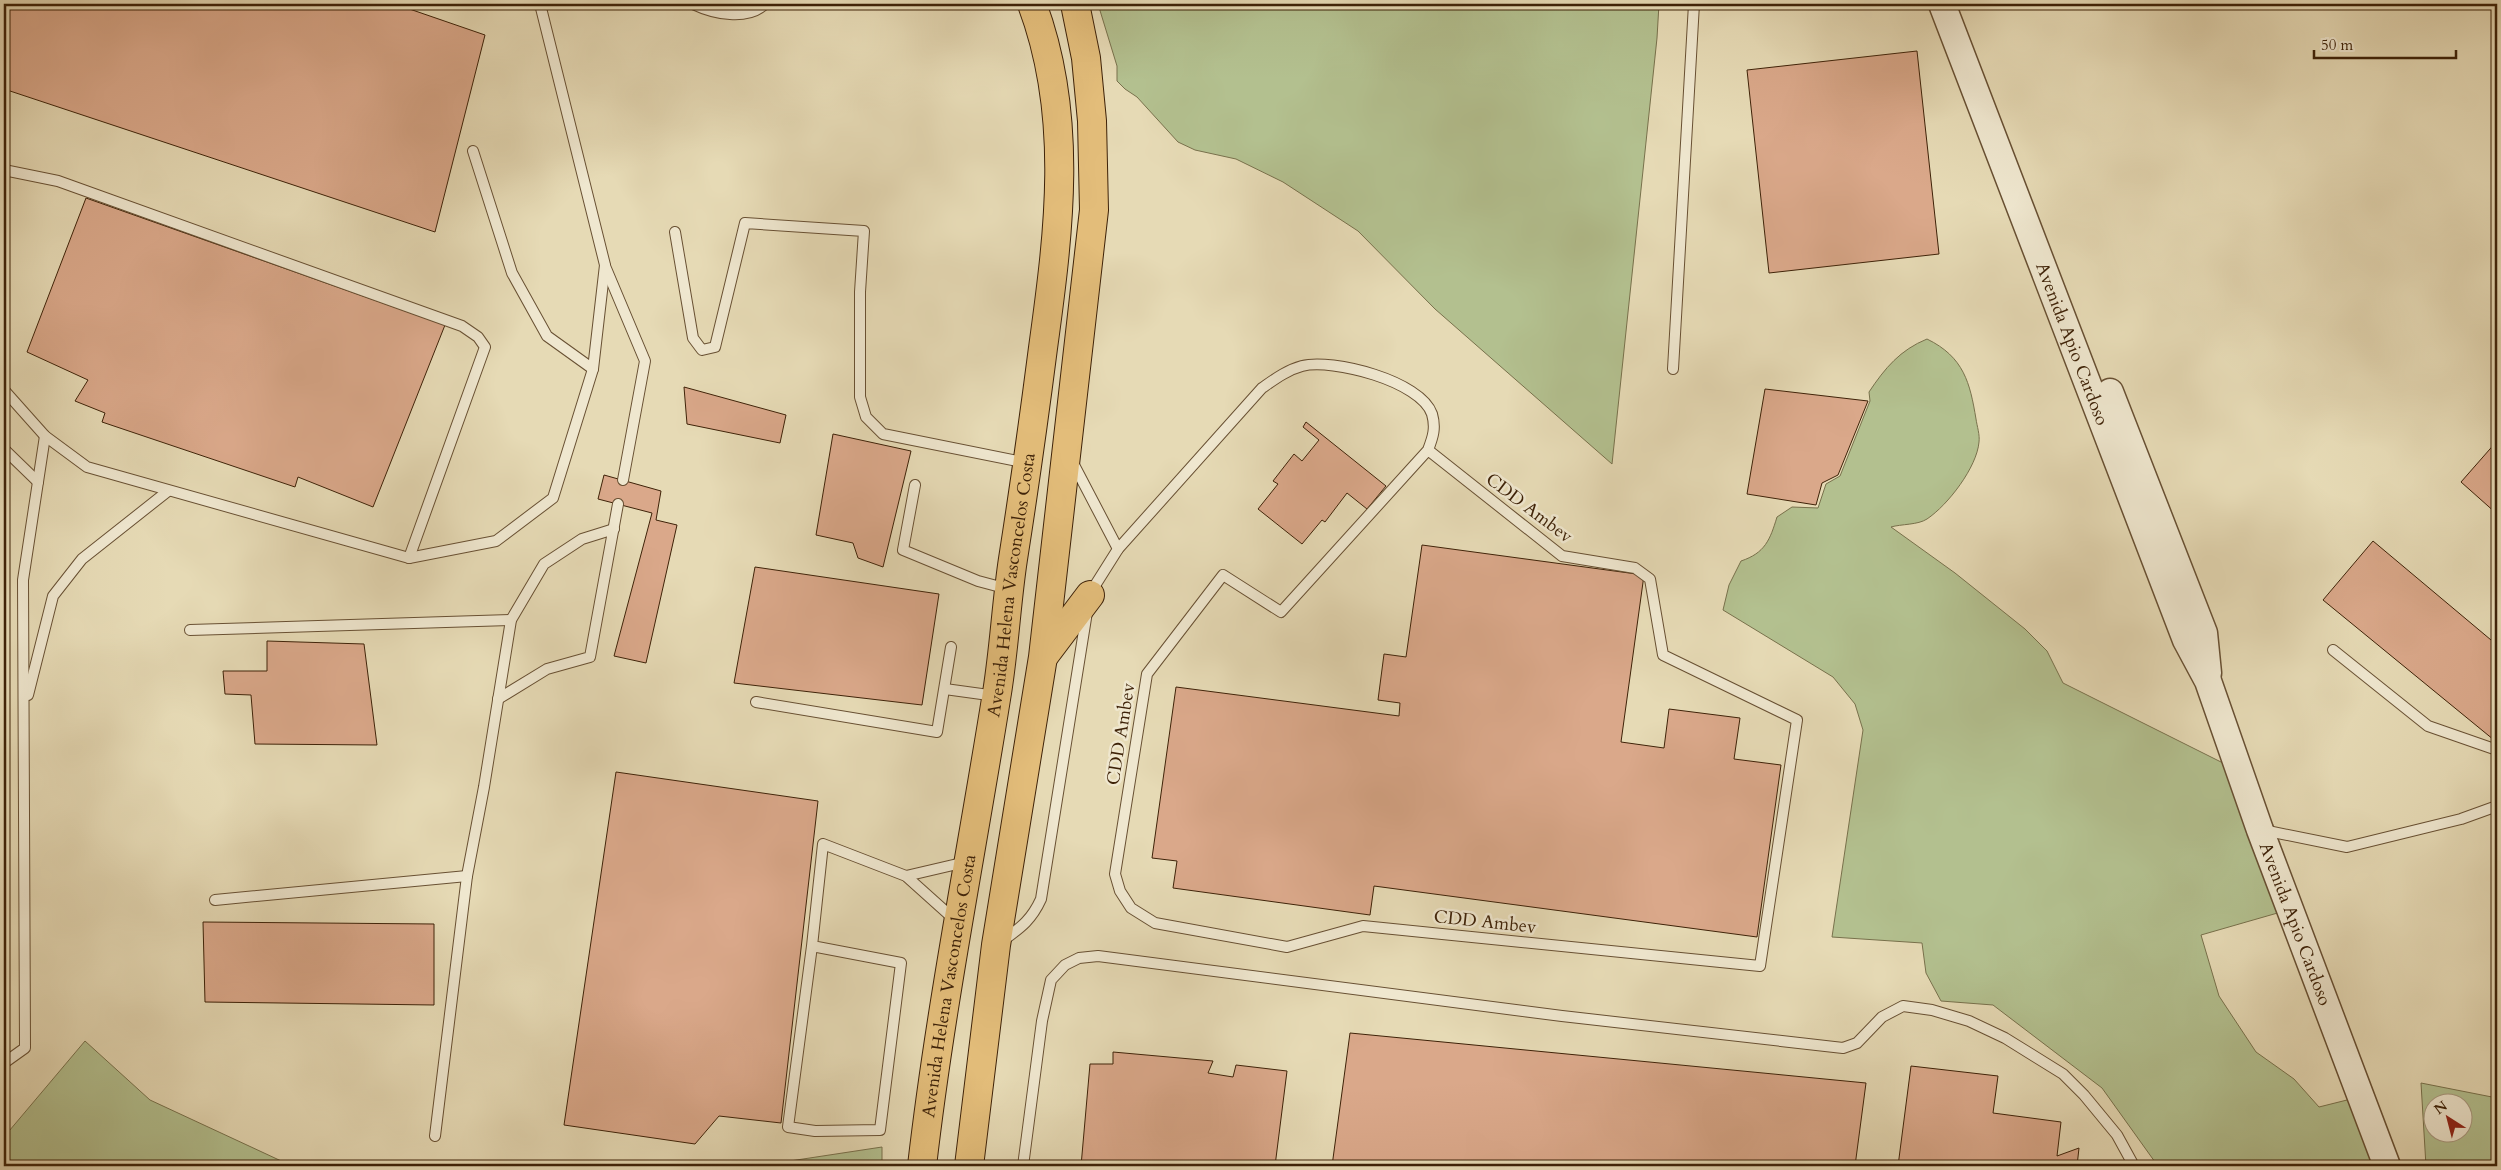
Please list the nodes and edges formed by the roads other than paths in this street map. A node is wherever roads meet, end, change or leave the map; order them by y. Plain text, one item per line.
1 (540, 4) edge
2 (693, 4) edge
3 (765, 4) edge
4 (1032, 4) edge
5 (1075, 4) edge
6 (1694, 4) edge
7 (1942, 4) edge
8 (1959, 4) edge
9 (473, 151) dead end
10 (4, 170) edge
11 (674, 232) dead end
12 (605, 265) junction
13 (593, 369) junction
14 (1673, 369) dead end
15 (4, 390) edge
16 (45, 436) junction
17 (1066, 448) junction
18 (4, 449) edge
19 (1428, 450) junction
20 (1028, 463) junction
21 (623, 480) dead end
22 (38, 482) junction
23 (915, 485) dead end
24 (168, 491) junction
25 (618, 504) dead end
26 (614, 529) junction
27 (1118, 549) junction
28 (409, 558) junction
29 (1008, 590) junction
30 (1090, 595) junction
31 (511, 620) junction
32 (190, 630) dead end
33 (951, 647) dead end
34 (2333, 650) dead end
35 (1044, 658) junction
36 (2208, 681) junction
37 (944, 689) junction
38 (997, 696) junction
39 (498, 699) junction
40 (756, 702) dead end
41 (24, 711) junction
42 (2497, 750) edge
43 (2497, 806) edge
44 (2260, 830) junction
45 (968, 862) junction
46 (467, 876) junction
47 (906, 876) junction
48 (215, 900) dead end
49 (958, 922) junction
50 (996, 945) junction
51 (812, 946) junction
52 (4, 1063) edge
53 (435, 1136) dead end
54 (922, 1166) edge
55 (969, 1166) edge
56 (1023, 1166) edge
57 (2134, 1166) edge
58 (2387, 1166) edge

1 - 12 lane
2 - 3 lane
4 - 20 highway, Avenida Helena Vasconcelos Costa
5 - 17 highway, Avenida Helena Vasconcelos Costa
6 - 14 lane
7 - 36 street, Avenida Apio Cardoso
8 - 36 street, Avenida Apio Cardoso
9 - 13 lane
10 - 28 lane
11 - 20 lane
12 - 13 lane
12 - 21 lane
13 - 28 lane
15 - 16 lane
16 - 22 lane
16 - 24 lane
17 - 27 lane
17 - 35 highway, Avenida Helena Vasconcelos Costa
18 - 22 lane
19 - 19 lane, CDD Ambev
19 - 27 lane, CDD Ambev
20 - 29 highway, Avenida Helena Vasconcelos Costa
22 - 41 lane
23 - 29 lane
24 - 28 lane
24 - 41 lane
25 - 26 lane
26 - 31 lane
26 - 39 lane
27 - 30 lane, CDD Ambev
29 - 38 highway, Avenida Helena Vasconcelos Costa
30 - 35 highway
30 - 50 lane
31 - 32 lane
31 - 39 lane
33 - 37 lane
34 - 42 lane
35 - 50 highway, Avenida Helena Vasconcelos Costa
36 - 44 street, Avenida Apio Cardoso
37 - 38 lane
37 - 40 lane
38 - 45 highway, Avenida Helena Vasconcelos Costa
39 - 46 lane
41 - 52 lane
43 - 44 lane
44 - 58 street, Avenida Apio Cardoso
45 - 47 lane
45 - 49 highway, Avenida Helena Vasconcelos Costa
46 - 48 lane
46 - 53 lane
47 - 49 lane
47 - 51 lane
49 - 54 highway, Avenida Helena Vasconcelos Costa
50 - 55 highway, Avenida Helena Vasconcelos Costa
51 - 51 lane
56 - 57 lane

